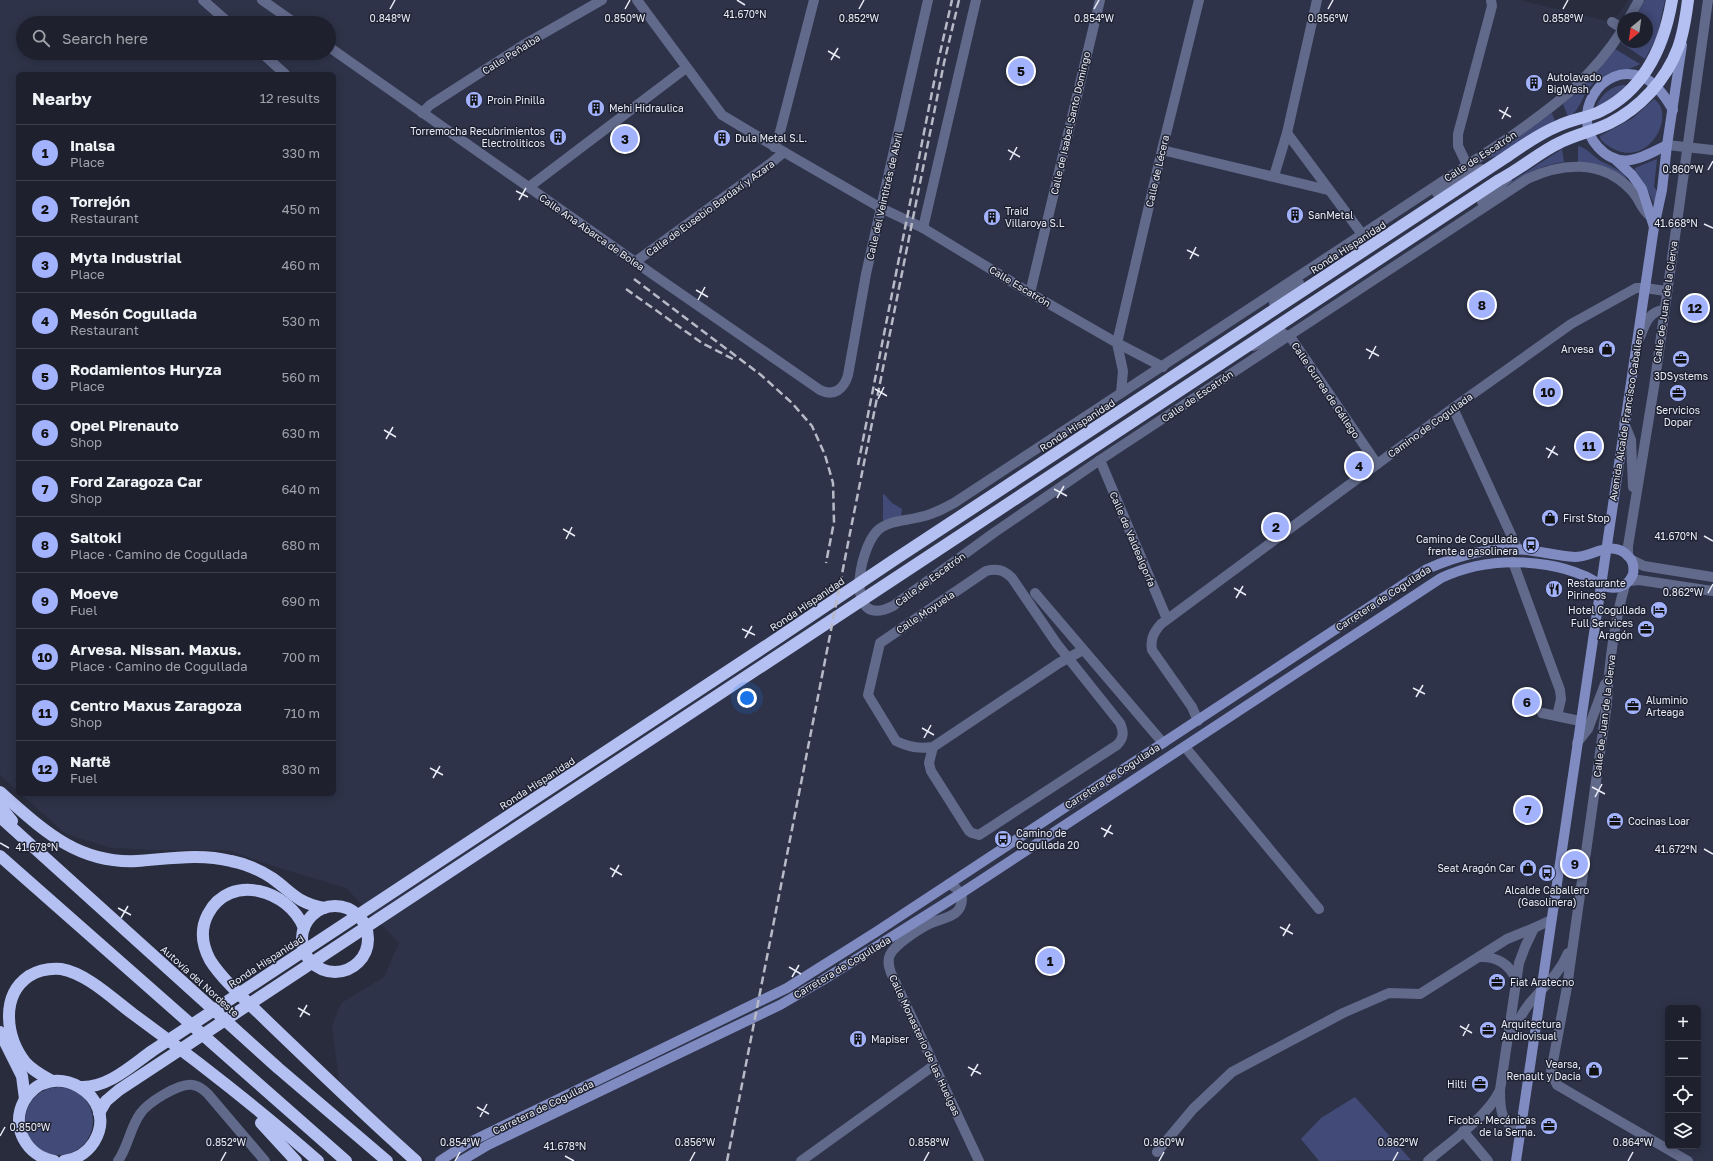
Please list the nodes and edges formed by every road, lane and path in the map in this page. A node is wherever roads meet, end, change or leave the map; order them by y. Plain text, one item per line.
1 (204, 0) edge
2 (602, 0) edge
3 (637, 0) edge
4 (814, 0) edge
5 (928, 0) edge
6 (976, 0) edge
7 (1100, 0) edge
8 (1199, 0) edge
9 (1317, 0) edge
10 (1491, 0) edge
11 (1639, 0) edge
12 (1672, 0) edge
13 (1688, 0) edge
14 (1708, 0) edge
15 (270, 2) edge
16 (1632, 12) edge
17 (221, 16) edge
18 (287, 16) edge
19 (1612, 22) dead end
20 (1685, 24) junction
21 (1617, 25) edge
22 (1617, 38) edge
23 (336, 52) edge
24 (270, 60) edge
25 (686, 68) junction
26 (284, 72) edge
27 (1642, 77) junction
28 (1655, 86) junction
29 (1673, 110) junction
30 (422, 112) junction
31 (1587, 117) junction
32 (1589, 132) junction
33 (1287, 133) junction
34 (1667, 145) junction
35 (774, 147) junction
36 (1693, 148) junction
37 (1162, 150) junction
38 (1713, 150) edge
39 (784, 152) junction
40 (1503, 159) junction
41 (1616, 160) junction
42 (1467, 165) junction
43 (1514, 172) junction
44 (1274, 176) junction
45 (529, 187) junction
46 (1328, 190) junction
47 (881, 208) junction
48 (1470, 216) junction
49 (1650, 216) junction
50 (1379, 224) junction
51 (1654, 227) junction
52 (923, 228) junction
53 (1362, 234) junction
54 (635, 262) junction
55 (1319, 263) junction
56 (1645, 288) junction
57 (1357, 291) junction
58 (1666, 291) junction
59 (1030, 293) junction
60 (1664, 310) junction
61 (1289, 335) junction
62 (1118, 343) junction
63 (1636, 344) junction
64 (1216, 347) junction
65 (1240, 351) junction
66 (1163, 367) junction
67 (839, 390) joint
68 (1121, 393) junction
69 (1453, 408) junction
70 (1624, 422) junction
71 (1100, 460) junction
72 (1377, 464) junction
73 (1634, 509) junction
74 (1606, 549) junction
75 (1518, 550) junction
76 (1630, 558) junction
77 (1513, 562) junction
78 (1713, 576) edge
79 (1627, 583) junction
80 (1601, 585) junction
81 (1713, 591) edge
82 (1035, 593) dead end
83 (1167, 619) junction
84 (1083, 650) junction
85 (1068, 658) junction
86 (1608, 674) junction
87 (1542, 714) dead end
88 (1557, 716) junction
89 (1198, 721) junction
90 (1580, 721) junction
91 (1163, 743) junction
92 (1577, 743) junction
93 (933, 747) junction
94 (1184, 747) junction
95 (0, 792) edge
96 (0, 806) edge
97 (0, 817) edge
98 (37, 851) junction
99 (0, 856) edge
100 (0, 865) edge
101 (16, 870) junction
102 (949, 884) junction
103 (960, 894) junction
104 (324, 908) junction
105 (1319, 909) dead end
106 (358, 915) junction
107 (1551, 920) junction
108 (304, 928) junction
109 (366, 928) junction
110 (1534, 928) junction
111 (1572, 942) junction
112 (304, 951) junction
113 (1479, 957) junction
114 (312, 963) junction
115 (1516, 980) junction
116 (1541, 991) junction
117 (0, 1032) edge
118 (1507, 1042) junction
119 (934, 1066) junction
120 (211, 1073) junction
121 (52, 1081) junction
122 (82, 1087) junction
123 (1500, 1090) junction
124 (25, 1099) junction
125 (99, 1113) junction
126 (1479, 1117) junction
127 (1506, 1122) junction
128 (1463, 1132) junction
129 (1520, 1134) junction
130 (1157, 1152) dead end
131 (54, 1161) edge
132 (64, 1161) edge
133 (118, 1161) edge
134 (265, 1161) edge
135 (296, 1161) edge
136 (318, 1161) edge
137 (346, 1161) edge
138 (387, 1161) edge
139 (416, 1161) edge
140 (440, 1161) edge
141 (461, 1161) edge
142 (801, 1161) edge
143 (979, 1161) edge
144 (1428, 1161) edge
145 (1488, 1161) edge
146 (1516, 1161) edge
147 (1688, 1161) edge

1 - 17 street
2 - 30 street, Calle Peñalba
3 - 25 street, Calle Escatrón
4 - 35 street, Calle de Eusebio Bardaxí y Azara
5 - 47 street, Calle del Veintitrés de Abril
6 - 52 street
7 - 59 street, Calle de Isabel Santo Domingo
8 - 37 street, Calle de Lécera
9 - 33 street
10 - 42 street
11 - 16 street
12 - 27 highway, Ronda Hispanidad
13 - 20 highway
14 - 36 street, Calle de Juan de la Cierva
15 - 18 street
19 - 21 street
20 - 28 highway
20 - 29 street
22 - 42 street, Calle de Escatrón
23 - 30 street, Calle Ana Abarca de Bolea
24 - 26 street
25 - 35 street, Calle Escatrón
25 - 45 street
27 - 28 street
27 - 31 highway, Ronda Hispanidad
27 - 31 street
28 - 29 street
28 - 32 highway
29 - 34 street
30 - 45 street, Calle Ana Abarca de Bolea
31 - 32 street
31 - 40 highway, Ronda Hispanidad
32 - 41 street
32 - 43 highway
33 - 44 street
33 - 46 street
34 - 36 street
34 - 41 street
34 - 51 street, Avenida Alcalde Francisco Caballero
35 - 39 street, Calle Escatrón
36 - 38 street
36 - 58 street, Calle de Juan de la Cierva
37 - 44 street
37 - 62 street, Calle de Lécera
39 - 47 street, Calle Escatrón
39 - 54 street, Calle de Eusebio Bardaxí y Azara
40 - 50 street, Ronda Hispanidad
40 - 64 highway, Ronda Hispanidad
41 - 49 street, Avenida Alcalde Francisco Caballero
42 - 50 street, Calle de Escatrón
43 - 48 street, Calle de Escatrón
43 - 65 highway
44 - 46 street
45 - 54 street, Calle Ana Abarca de Bolea
46 - 53 street
47 - 52 street, Calle Escatrón
47 - 67 street, Calle del Veintitrés de Abril
48 - 49 street, Calle de Escatrón
48 - 57 street, Calle de Escatrón
49 - 51 street, Avenida Alcalde Francisco Caballero
50 - 53 street, Calle de Escatrón
51 - 56 street, Avenida Alcalde Francisco Caballero
52 - 59 street, Calle Escatrón
53 - 55 street, Calle de Escatrón
54 - 67 street, Calle Ana Abarca de Bolea
55 - 64 street, Calle de Escatrón
55 - 66 street, Calle de Escatrón
56 - 58 street
56 - 63 street, Avenida Alcalde Francisco Caballero
56 - 69 street, Camino de Cogullada
57 - 61 street, Calle de Escatrón
57 - 65 street
58 - 60 street, Calle de Juan de la Cierva
59 - 62 street, Calle Escatrón
60 - 63 street
60 - 73 street, Calle de Juan de la Cierva
61 - 71 street, Calle de Escatrón
61 - 72 street, Calle Gurrea de Gállego
62 - 66 street, Calle Escatrón
62 - 68 street
63 - 70 street, Avenida Alcalde Francisco Caballero
64 - 106 highway, Ronda Hispanidad
65 - 109 highway
66 - 68 street, Calle de Escatrón
68 - 71 street, Calle de Escatrón
69 - 72 street, Camino de Cogullada
69 - 75 street
70 - 73 street
70 - 74 street, Avenida Alcalde Francisco Caballero
71 - 83 street, Calle de Valdealgorfa
72 - 83 street, Camino de Cogullada
73 - 76 street, Calle de Juan de la Cierva
74 - 75 street, Carretera de Cogullada
74 - 76 street
74 - 80 street, Avenida Alcalde Francisco Caballero
75 - 89 street, Carretera de Cogullada
76 - 78 street
76 - 79 street
77 - 80 street, Carretera de Cogullada
77 - 88 street
77 - 94 street, Carretera de Cogullada
79 - 80 street, Carretera de Cogullada
79 - 81 street
79 - 86 street, Calle de Juan de la Cierva
80 - 90 street, Avenida Alcalde Francisco Caballero
82 - 84 street
83 - 89 street, Camino de Cogullada
84 - 85 street
84 - 91 street
85 - 93 street
85 - 93 street, Calle Moyuela
85 - 93 street, Calle Moyuela
86 - 92 street
86 - 111 street, Calle de Juan de la Cierva
87 - 88 street
88 - 90 street
89 - 91 street, Carretera de Cogullada
90 - 92 street, Avenida Alcalde Francisco Caballero
91 - 102 street, Carretera de Cogullada
92 - 107 street, Avenida Alcalde Francisco Caballero
94 - 103 street, Carretera de Cogullada
94 - 105 street
95 - 104 highway
96 - 98 highway
97 - 98 highway, Autovía del Nordeste
98 - 138 highway, Autovía del Nordeste
99 - 101 highway
100 - 101 highway
101 - 137 highway
102 - 103 street
102 - 140 street, Carretera de Cogullada
103 - 119 street, Calle Monasterio de las Huelgas
103 - 141 street, Carretera de Cogullada
104 - 106 highway
104 - 108 highway
106 - 109 highway
106 - 112 highway, Ronda Hispanidad
107 - 110 street
107 - 116 street, Avenida Alcalde Francisco Caballero
108 - 112 highway
108 - 139 highway
109 - 114 highway
109 - 114 highway
110 - 113 street
110 - 115 street
111 - 116 street, Calle de Juan de la Cierva
111 - 147 street, Calle de Juan de la Cierva
112 - 114 highway
112 - 122 highway, Ronda Hispanidad
113 - 115 street
113 - 130 street
114 - 125 highway
115 - 118 street
116 - 118 street
116 - 129 street, Avenida Alcalde Francisco Caballero
117 - 124 highway
118 - 123 street
119 - 142 street
119 - 143 street, Calle Monasterio de las Huelgas
120 - 121 highway
120 - 135 highway
120 - 136 highway
121 - 122 highway, Ronda Hispanidad
121 - 124 highway
122 - 125 highway
123 - 126 street
123 - 127 street
124 - 131 highway
125 - 132 highway
126 - 127 street
126 - 128 street
127 - 129 street
128 - 144 street
128 - 145 street
129 - 146 street, Avenida Alcalde Francisco Caballero
133 - 134 street

